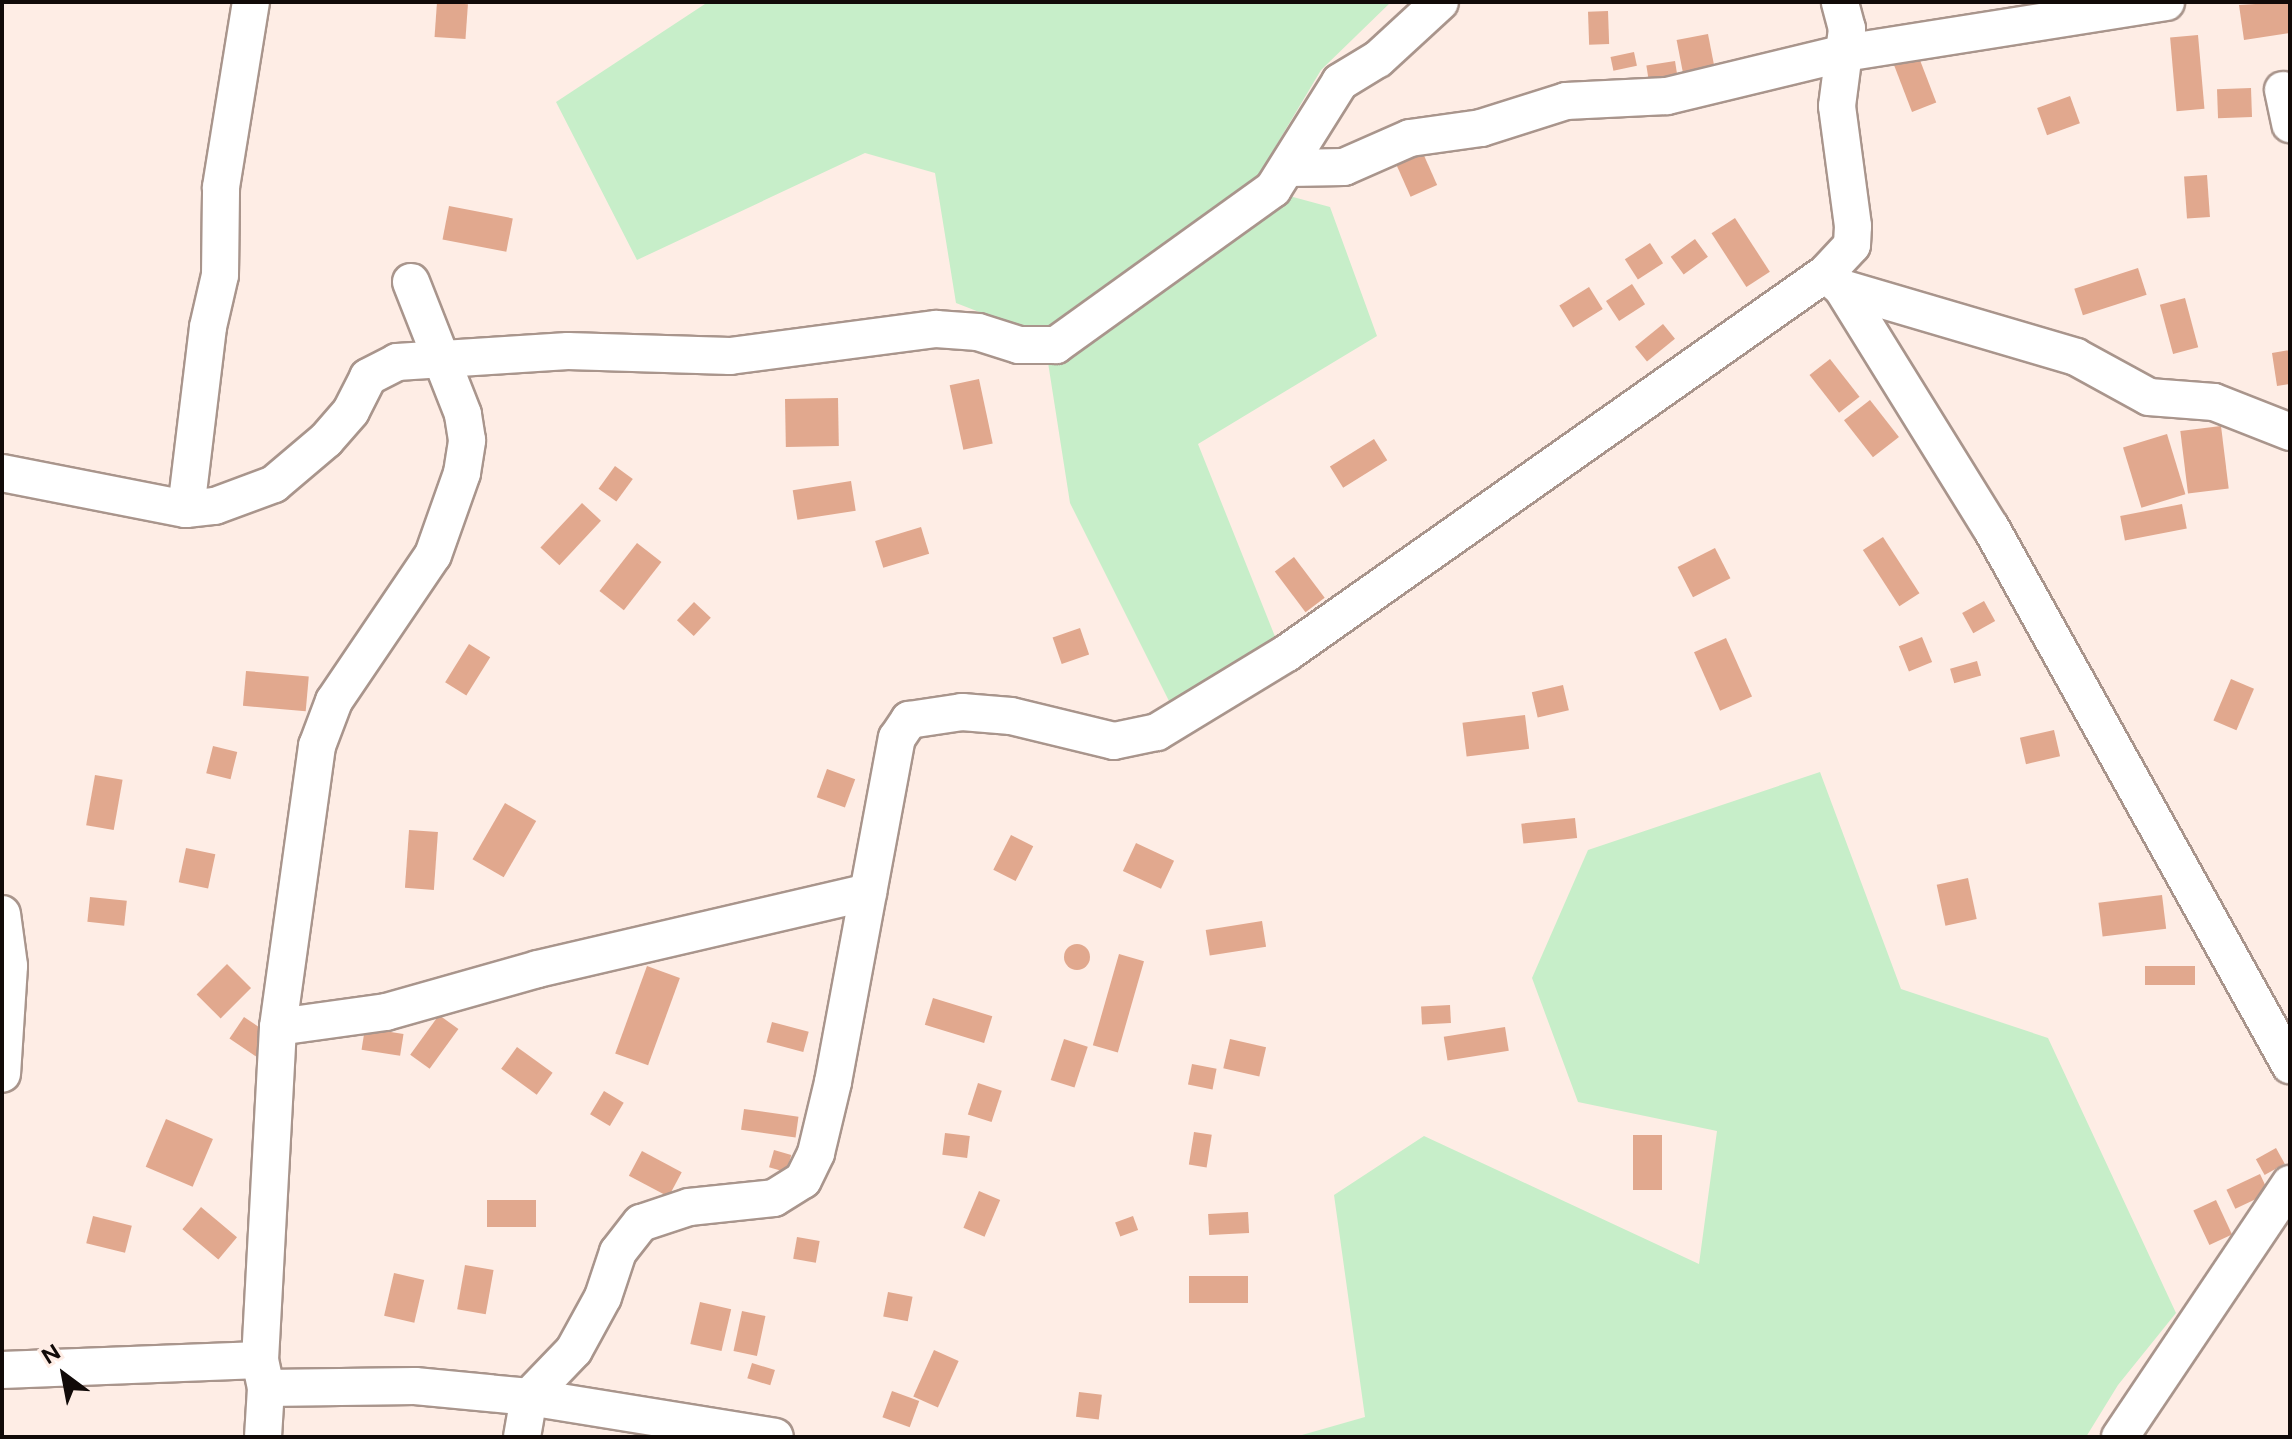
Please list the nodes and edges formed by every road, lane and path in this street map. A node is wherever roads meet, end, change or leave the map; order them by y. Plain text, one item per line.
1 (251, 2) edge
2 (1440, 2) edge
3 (1840, 2) edge
4 (2166, 2) edge
5 (1845, 53) junction
6 (1289, 168) junction
7 (1834, 281) junction
8 (411, 282) dead end
9 (442, 358) junction
10 (2290, 432) edge
11 (2, 473) edge
12 (186, 509) junction
13 (868, 892) junction
14 (2, 914) edge
15 (278, 1027) junction
16 (2290, 1065) edge
17 (2, 1074) edge
18 (2290, 1184) edge
19 (2, 1370) edge
20 (263, 1374) junction
21 (529, 1397) junction
22 (263, 1437) edge
23 (522, 1437) edge
24 (775, 1437) edge
25 (2120, 1437) edge

1 - 12 street
2 - 6 street
3 - 5 street
4 - 5 street
5 - 6 street
5 - 7 street
6 - 9 street
7 - 10 street
7 - 13 street
7 - 16 street
8 - 9 street
9 - 12 street
9 - 15 street
11 - 12 street
13 - 15 street
13 - 21 street
14 - 17 street
15 - 20 street
18 - 25 street
19 - 20 street
20 - 21 street
20 - 22 street
21 - 23 street
21 - 24 street

